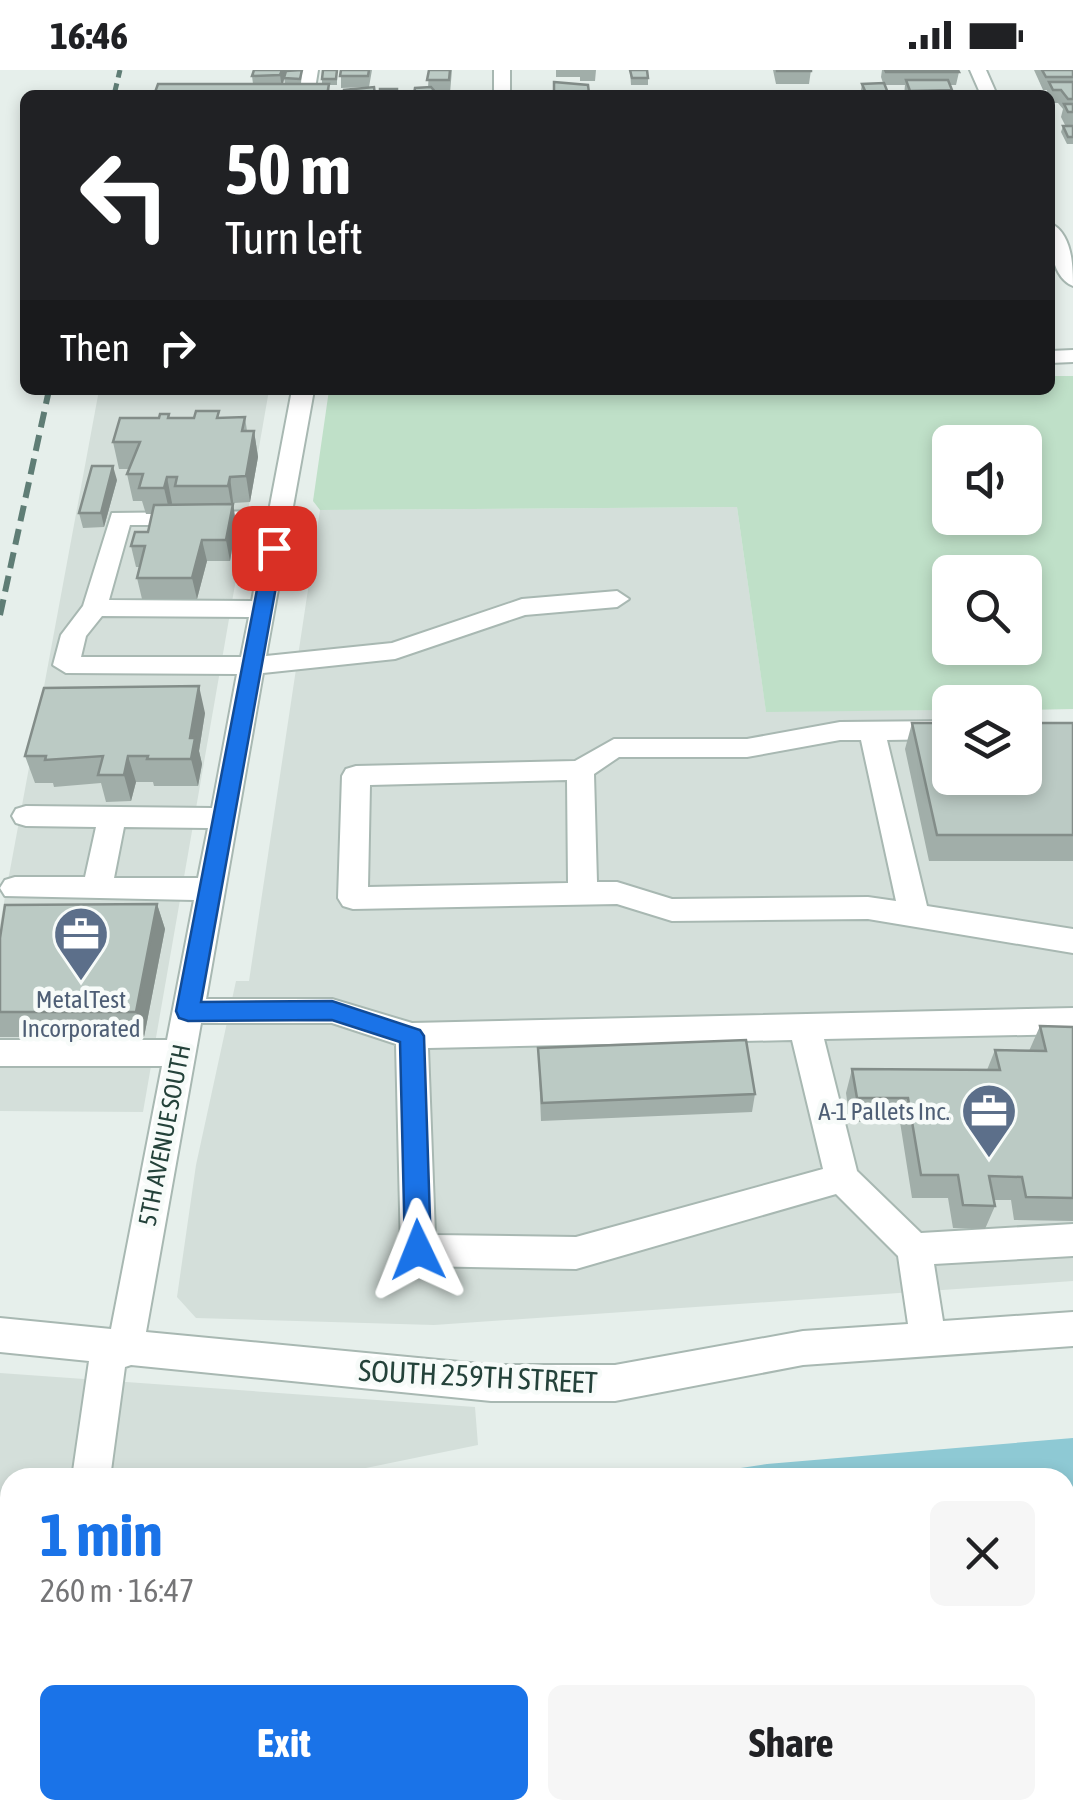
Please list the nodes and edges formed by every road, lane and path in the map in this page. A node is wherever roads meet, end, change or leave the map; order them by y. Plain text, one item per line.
1 (1055, 239) edge
2 (1073, 280) edge
3 (302, 395) edge
4 (280, 518) junction
5 (617, 599) dead end
6 (95, 608) junction
7 (262, 609) junction
8 (252, 666) junction
9 (932, 730) edge
10 (872, 731) junction
11 (580, 770) junction
12 (26, 816) dead end
13 (112, 817) junction
14 (224, 818) junction
15 (15, 888) dead end
16 (97, 888) junction
17 (210, 889) junction
18 (583, 894) junction
19 (914, 915) junction
20 (1073, 941) edge
21 (188, 1011) junction
22 (1073, 1021) edge
23 (805, 1028) junction
24 (412, 1036) junction
25 (0, 1053) edge
26 (180, 1053) junction
27 (842, 1178) junction
28 (1073, 1240) edge
29 (914, 1249) junction
30 (1073, 1329) edge
31 (0, 1335) edge
32 (928, 1339) junction
33 (117, 1349) junction
34 (93, 1468) edge

1 - 2 street
3 - 4 street, 5TH AVENUE SOUTH
4 - 6 street
4 - 7 street, 5TH AVENUE SOUTH
5 - 8 street
6 - 7 street
6 - 8 street
7 - 8 street, 5TH AVENUE SOUTH
8 - 14 street, 5TH AVENUE SOUTH
9 - 10 street
10 - 11 street
10 - 19 street
11 - 18 street
11 - 18 street
12 - 13 street
13 - 14 street
13 - 16 street
14 - 17 street, 5TH AVENUE SOUTH
15 - 16 street
16 - 17 street
17 - 21 street, 5TH AVENUE SOUTH
18 - 19 street
19 - 20 street
21 - 24 street
21 - 26 street, 5TH AVENUE SOUTH
22 - 23 street
23 - 24 street
23 - 27 street
24 - 27 street
25 - 26 street
26 - 33 street, 5TH AVENUE SOUTH
27 - 29 street
28 - 29 street
29 - 32 street
30 - 32 street, SOUTH 259TH STREET
31 - 33 street, SOUTH 259TH STREET
32 - 33 street, SOUTH 259TH STREET
33 - 34 street, 5TH AVENUE SOUTH

